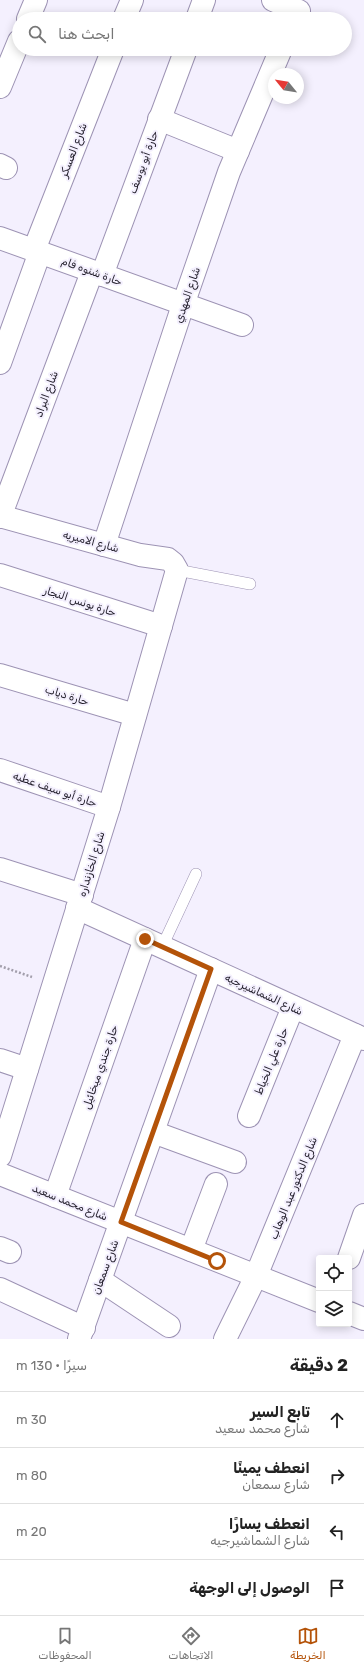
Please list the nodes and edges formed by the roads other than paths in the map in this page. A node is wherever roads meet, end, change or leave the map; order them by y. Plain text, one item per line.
1 (36, 0) edge
2 (132, 0) edge
3 (204, 0) edge
4 (273, 0) edge
5 (300, 10) edge
6 (31, 12) edge
7 (127, 12) edge
8 (200, 12) edge
9 (13, 56) edge
10 (110, 56) edge
11 (183, 56) edge
12 (278, 56) edge
13 (0, 86) edge
14 (159, 119) junction
15 (238, 151) junction
16 (0, 238) edge
17 (37, 251) junction
18 (97, 273) junction
19 (183, 305) junction
20 (242, 325) dead end
21 (0, 363) edge
22 (0, 517) edge
23 (104, 545) junction
24 (176, 570) junction
25 (0, 575) edge
26 (250, 584) dead end
27 (160, 626) junction
28 (0, 675) edge
29 (134, 715) junction
30 (0, 770) edge
31 (109, 807) junction
32 (0, 869) edge
33 (196, 874) dead end
34 (79, 902) junction
35 (153, 943) junction
36 (211, 969) junction
37 (293, 1006) junction
38 (360, 1037) edge
39 (0, 1060) edge
40 (27, 1070) junction
41 (249, 1116) dead end
42 (153, 1132) junction
43 (0, 1156) edge
44 (235, 1162) dead end
45 (0, 1174) edge
46 (216, 1184) dead end
47 (55, 1196) junction
48 (364, 1215) edge
49 (121, 1222) junction
50 (191, 1250) junction
51 (350, 1255) edge
52 (256, 1276) junction
53 (100, 1280) junction
54 (0, 1289) edge
55 (316, 1301) edge
56 (352, 1314) edge
57 (364, 1319) edge
58 (169, 1326) dead end
59 (81, 1333) edge
60 (225, 1339) edge

1 - 6 street
2 - 7 street
3 - 8 street
4 - 5 street
9 - 13 street
10 - 17 street, شارع العسكر
11 - 14 street, حارة أبو يوسف
12 - 15 street, شارع المهدي
14 - 15 street
14 - 18 street, حارة أبو يوسف
15 - 19 street, شارع المهدي
16 - 17 street, حارة شنوه فام
17 - 18 street, حارة شنوه فام
17 - 21 street, شارع العسكر
18 - 19 street, حارة شنوه فام
18 - 22 street, شارع البراد
19 - 20 street, حارة شنوه فام
19 - 23 street, شارع المهدي
22 - 23 street, شارع الاميريه
23 - 24 street, شارع الاميريه
24 - 26 lane
24 - 27 street, شارع الخازنداره
25 - 27 street, حارة يونس النجار
27 - 29 street, شارع الخازنداره
28 - 29 street, حارة دياب
29 - 31 street, شارع الخازنداره
30 - 31 street, حارة أبو سيف عطيه
31 - 34 street, شارع الخازنداره
32 - 34 street, شارع الشماشيرجيه
33 - 35 lane
34 - 35 street, شارع الشماشيرجيه
34 - 40 street, شارع الخازنداره
35 - 36 street, شارع الشماشيرجيه
35 - 47 street, حارة جندي ميخائيل
36 - 37 street, شارع الشماشيرجيه
36 - 42 street, شارع سمعان
37 - 38 street, شارع الشماشيرجيه
37 - 41 street, حارة علي الخياط
38 - 52 street, شارع الدكتور عبد الوهاب
39 - 40 street
40 - 43 street, شارع الخازنداره
42 - 44 street
42 - 49 street, شارع سمعان
45 - 47 street, شارع محمد سعيد
46 - 50 street
47 - 49 street, شارع محمد سعيد
48 - 51 street
49 - 50 street, شارع محمد سعيد
49 - 53 street, شارع سمعان
50 - 52 street, شارع محمد سعيد
52 - 55 street, شارع محمد سعيد
52 - 60 street, شارع الدكتور عبد الوهاب
53 - 58 street
53 - 59 street, شارع سمعان
54 - 59 street
56 - 57 street

